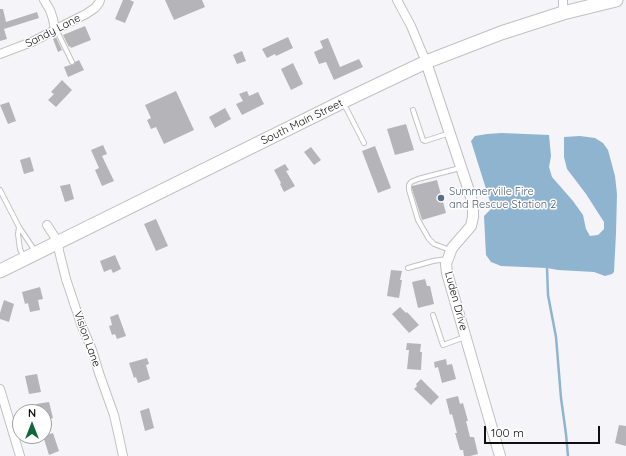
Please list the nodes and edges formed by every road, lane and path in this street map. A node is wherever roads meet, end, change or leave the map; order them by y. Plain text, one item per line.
1 (44, 0) edge
2 (100, 0) edge
3 (396, 0) edge
4 (613, 0) edge
5 (563, 6) edge
6 (56, 30) junction
7 (0, 54) edge
8 (72, 62) dead end
9 (426, 62) junction
10 (343, 102) junction
11 (413, 110) dead end
12 (450, 132) junction
13 (364, 143) dead end
14 (462, 167) junction
15 (0, 190) edge
16 (47, 224) dead end
17 (19, 227) junction
18 (58, 242) junction
19 (449, 254) junction
20 (30, 256) junction
21 (408, 268) dead end
22 (0, 271) edge
23 (433, 315) dead end
24 (465, 337) junction
25 (0, 389) edge
26 (20, 456) edge
27 (123, 456) edge
28 (500, 456) edge

1 - 6 street
2 - 6 street, Sandy Lane
3 - 9 street
4 - 5 main road, South Main Street
5 - 9 main road, South Main Street
6 - 7 street, Sandy Lane
6 - 8 lane
9 - 10 main road, South Main Street
9 - 12 street
10 - 13 lane
10 - 18 main road, South Main Street
11 - 12 lane
12 - 14 street
14 - 19 street
14 - 19 lane
15 - 17 lane
16 - 18 street, Vision Lane
17 - 20 lane
17 - 20 lane
18 - 20 main road, South Main Street
18 - 27 street, Vision Lane
19 - 21 lane
19 - 24 street, Luden Drive
20 - 22 main road, South Main Street
23 - 24 lane
24 - 28 street, Luden Drive
25 - 26 street

